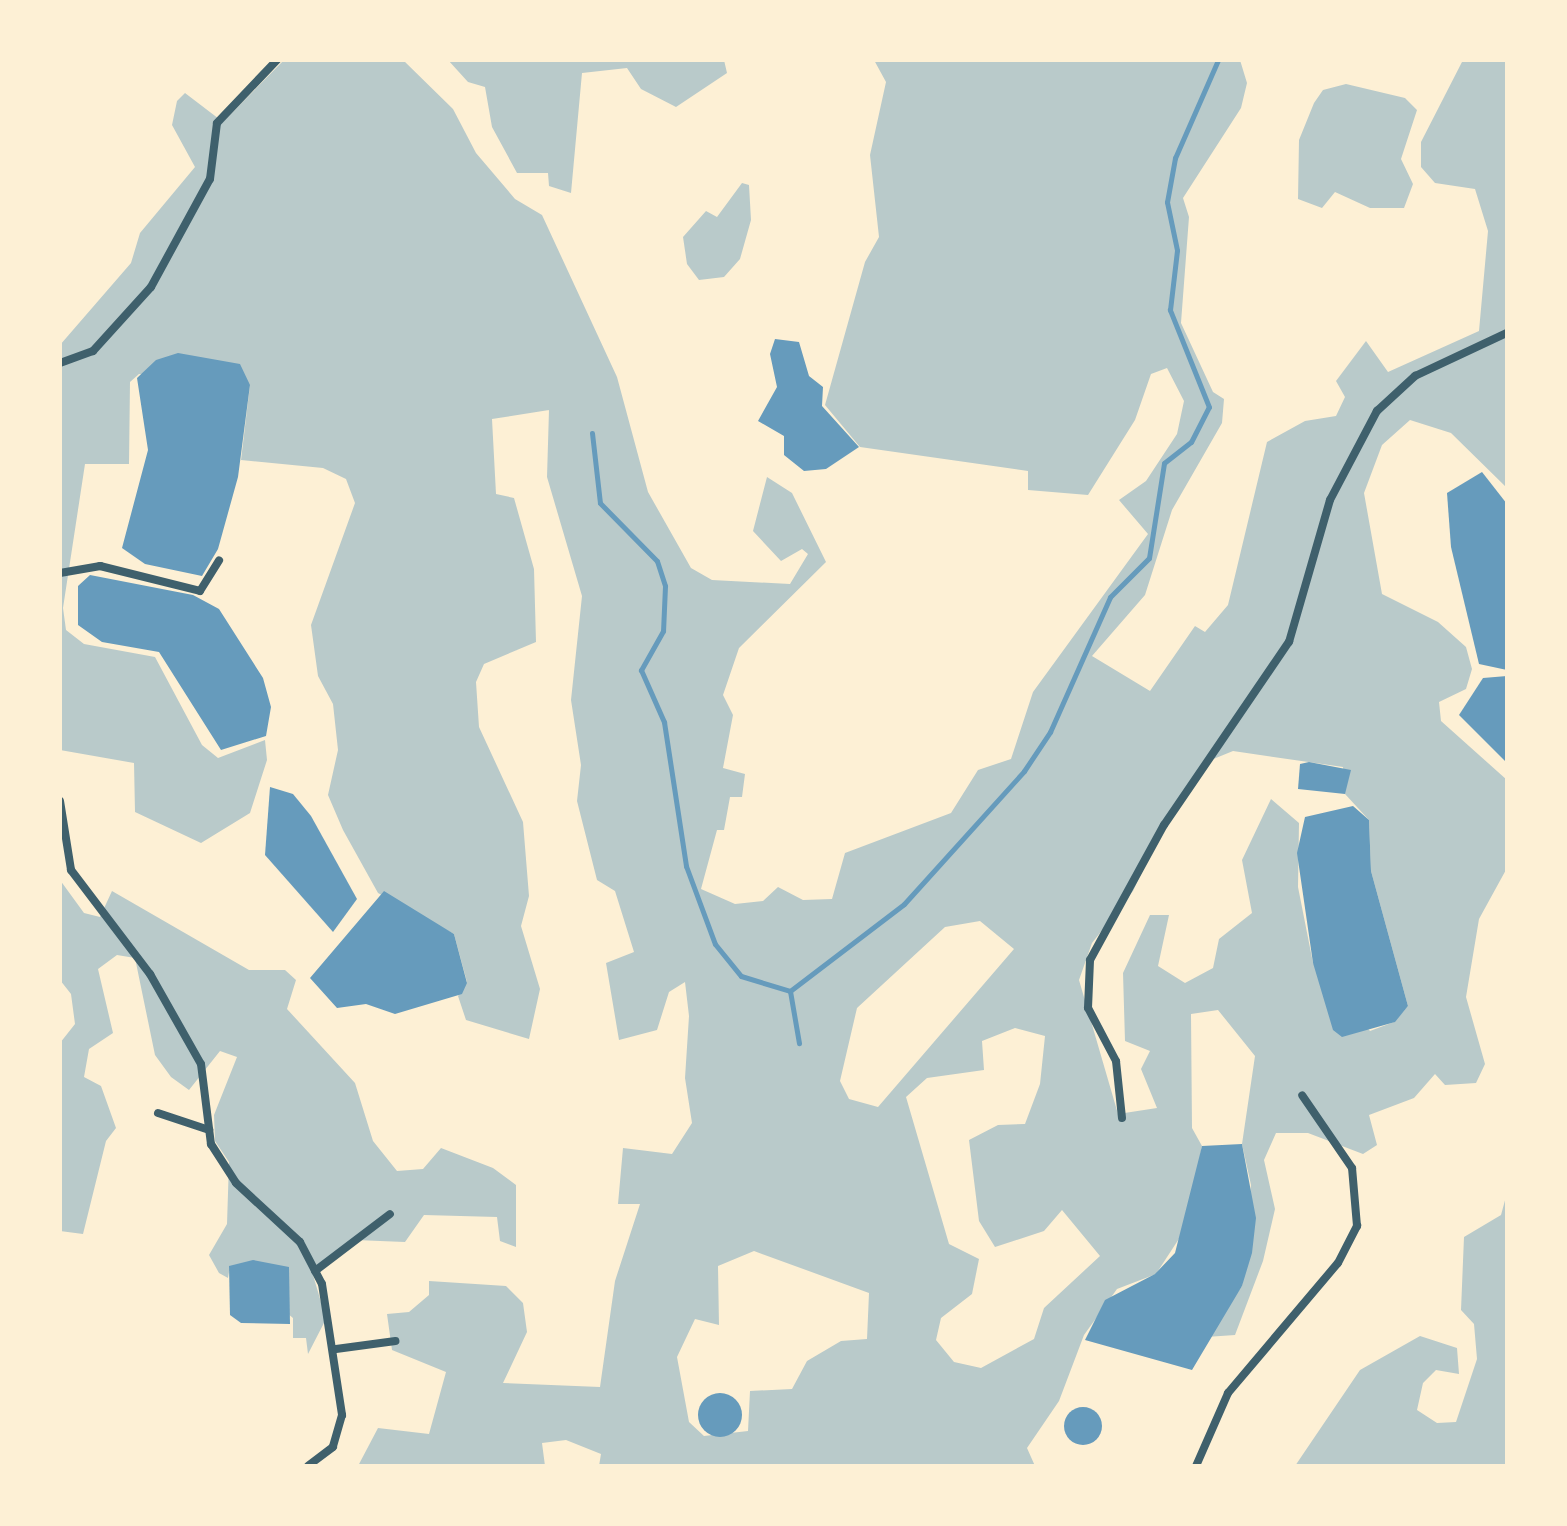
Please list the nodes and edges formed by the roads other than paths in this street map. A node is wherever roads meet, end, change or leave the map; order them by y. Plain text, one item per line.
1 (277, 60) edge
2 (1507, 333) edge
3 (60, 363) edge
4 (219, 560) dead end
5 (60, 573) edge
6 (60, 801) edge
7 (1302, 1095) dead end
8 (158, 1113) dead end
9 (1122, 1118) dead end
10 (209, 1130) junction
11 (390, 1214) dead end
12 (315, 1271) junction
13 (395, 1341) dead end
14 (336, 1349) junction
15 (308, 1466) edge
16 (1196, 1466) edge

1 - 3 street
2 - 9 street
4 - 5 street
6 - 10 street
7 - 16 street
8 - 10 street
10 - 12 street
11 - 12 street
12 - 14 street
13 - 14 street
14 - 15 street

